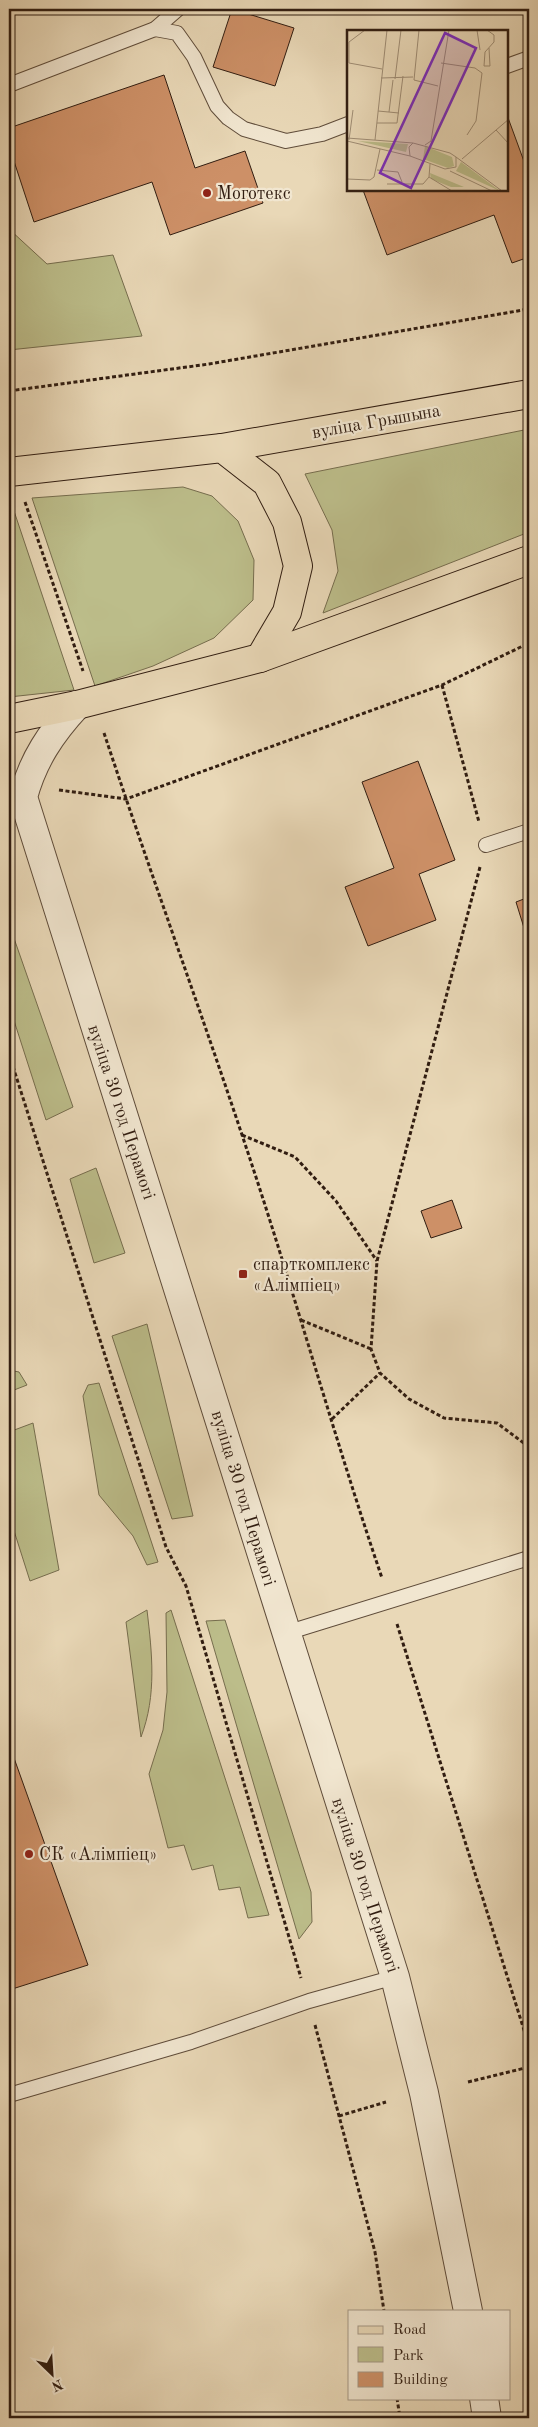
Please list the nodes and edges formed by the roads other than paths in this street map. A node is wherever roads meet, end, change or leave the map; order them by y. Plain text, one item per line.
1 (178, 9) edge
2 (154, 28) junction
3 (529, 58) edge
4 (508, 66) edge
5 (9, 85) edge
6 (347, 124) edge
7 (529, 394) edge
8 (222, 448) junction
9 (10, 460) edge
10 (529, 560) edge
11 (260, 658) junction
12 (82, 693) junction
13 (9, 719) edge
14 (16, 791) edge
15 (529, 831) edge
16 (486, 845) road end
17 (529, 1558) edge
18 (286, 1634) junction
19 (395, 1977) junction
20 (9, 2095) edge
21 (468, 2310) edge
22 (484, 2400) edge
23 (487, 2418) edge

1 - 2 lane
2 - 5 lane
2 - 6 lane
3 - 4 lane
7 - 8 main road, вуліца Грышына
8 - 9 main road, вуліца Грышына
8 - 11 main road
10 - 11 main road
11 - 12 main road
12 - 13 main road
12 - 14 street, вуліца 30 год Перамогі
14 - 18 street, вуліца 30 год Перамогі
15 - 16 lane
17 - 18 lane
18 - 19 street, вуліца 30 год Перамогі
19 - 20 lane
19 - 21 street, вуліца 30 год Перамогі
22 - 23 street

